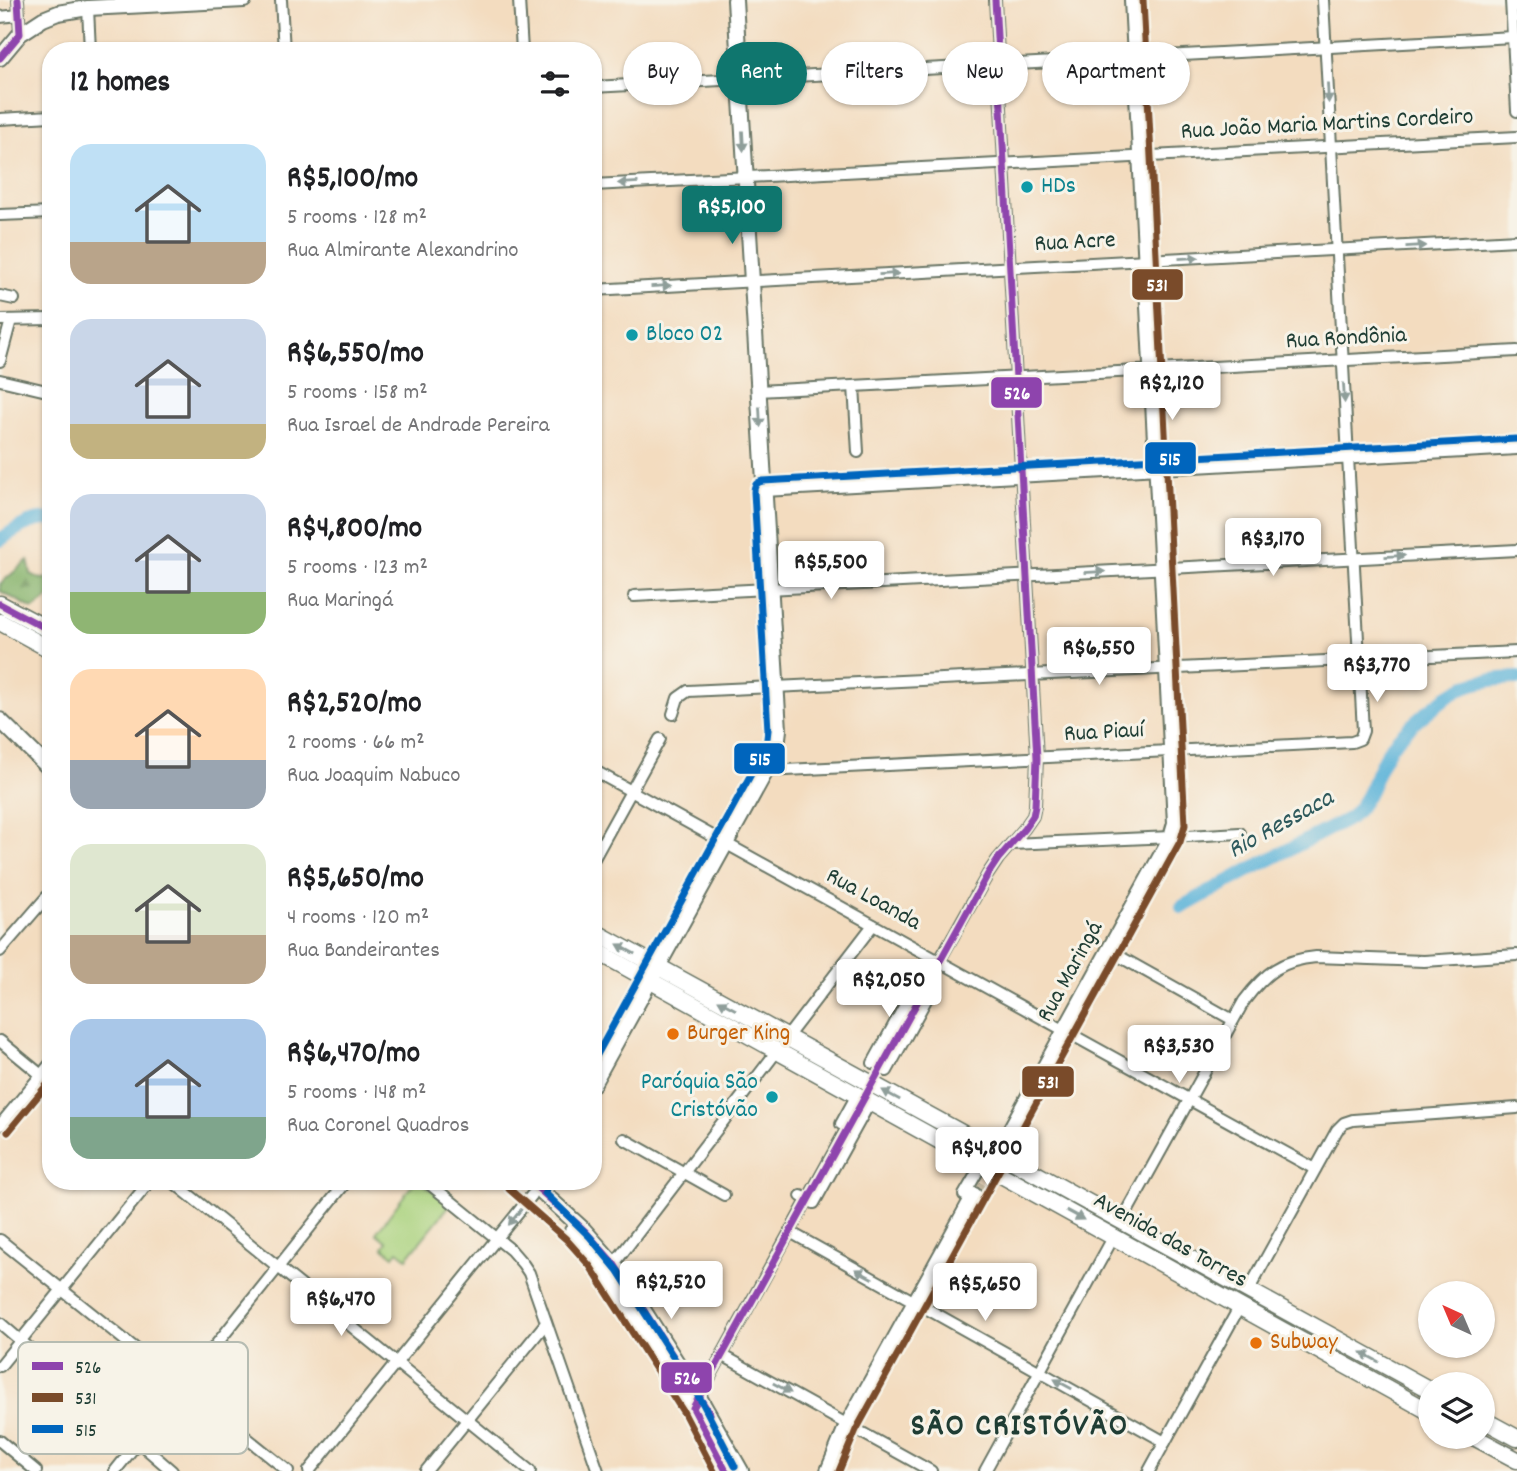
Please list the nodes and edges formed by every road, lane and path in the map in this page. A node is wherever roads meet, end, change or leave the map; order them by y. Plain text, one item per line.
1 (18, 0) edge
2 (244, 0) edge
3 (281, 0) edge
4 (519, 0) edge
5 (735, 0) edge
6 (995, 0) edge
7 (1132, 0) edge
8 (1323, 0) edge
9 (1511, 0) edge
10 (92, 5) edge
11 (19, 15) junction
12 (0, 17) edge
13 (20, 34) junction
14 (1513, 37) junction
15 (90, 42) edge
16 (283, 42) edge
17 (521, 42) edge
18 (738, 42) edge
19 (997, 42) edge
20 (1134, 42) edge
21 (1325, 47) junction
22 (1190, 54) edge
23 (0, 58) edge
24 (942, 68) edge
25 (807, 75) edge
26 (716, 80) edge
27 (602, 87) edge
28 (742, 105) edge
29 (1000, 105) edge
30 (1137, 105) edge
31 (1517, 111) edge
32 (42, 117) edge
33 (0, 119) edge
34 (1517, 137) edge
35 (1331, 146) junction
36 (1140, 156) junction
37 (1004, 163) junction
38 (746, 177) junction
39 (602, 185) edge
40 (42, 213) edge
41 (0, 215) edge
42 (1517, 240) edge
43 (1337, 250) junction
44 (1146, 260) junction
45 (1010, 267) junction
46 (752, 281) junction
47 (602, 289) edge
48 (0, 296) edge
49 (14, 299) dead end
50 (42, 319) edge
51 (6, 320) edge
52 (1517, 351) edge
53 (1343, 360) junction
54 (0, 361) edge
55 (1152, 370) junction
56 (1016, 378) junction
57 (0, 380) edge
58 (855, 386) junction
59 (42, 390) edge
60 (758, 391) junction
61 (1517, 449) edge
62 (858, 452) dead end
63 (1348, 459) junction
64 (1157, 469) junction
65 (1021, 477) junction
66 (764, 491) junction
67 (1517, 550) edge
68 (1353, 558) junction
69 (1162, 568) junction
70 (1027, 575) junction
71 (770, 589) junction
72 (634, 596) dead end
73 (0, 604) edge
74 (0, 622) edge
75 (42, 626) edge
76 (42, 645) edge
77 (1517, 652) edge
78 (1359, 660) junction
79 (1168, 668) junction
80 (1032, 675) junction
81 (776, 686) junction
82 (673, 714) dead end
83 (0, 720) edge
84 (0, 732) edge
85 (660, 739) dead end
86 (1172, 751) junction
87 (42, 757) edge
88 (1037, 758) junction
89 (766, 771) junction
90 (42, 772) edge
91 (602, 775) edge
92 (631, 791) junction
93 (1240, 833) dead end
94 (1171, 837) junction
95 (726, 843) junction
96 (602, 844) edge
97 (1011, 844) junction
98 (42, 902) edge
99 (873, 925) junction
100 (602, 937) edge
101 (1108, 950) junction
102 (0, 951) edge
103 (602, 953) edge
104 (1517, 955) edge
105 (939, 961) junction
106 (654, 974) junction
107 (1233, 1020) junction
108 (1064, 1030) junction
109 (0, 1041) edge
110 (782, 1044) junction
111 (880, 1067) tunnel mouth
112 (602, 1068) edge
113 (41, 1075) joint
114 (863, 1098) junction
115 (1189, 1099) junction
116 (1517, 1108) edge
117 (853, 1117) tunnel mouth
118 (0, 1125) edge
119 (1011, 1128) tunnel mouth
120 (624, 1139) dead end
121 (982, 1164) junction
122 (1315, 1169) junction
123 (684, 1172) junction
124 (143, 1190) edge
125 (183, 1190) edge
126 (340, 1190) edge
127 (437, 1190) edge
128 (531, 1190) edge
129 (537, 1190) edge
130 (539, 1190) edge
131 (724, 1195) dead end
132 (969, 1195) joint
133 (807, 1199) junction
134 (1122, 1221) junction
135 (790, 1232) junction
136 (1114, 1236) junction
137 (497, 1239) junction
138 (0, 1240) edge
139 (614, 1264) junction
140 (278, 1267) junction
141 (62, 1290) junction
142 (1248, 1290) junction
143 (915, 1302) junction
144 (1240, 1306) junction
145 (0, 1323) edge
146 (546, 1323) junction
147 (20, 1341) joint
148 (128, 1342) edge
149 (218, 1342) edge
150 (18, 1344) edge
151 (722, 1356) junction
152 (397, 1363) junction
153 (0, 1366) edge
154 (1040, 1371) junction
155 (1418, 1383) edge
156 (696, 1403) junction
157 (1418, 1405) edge
158 (467, 1420) junction
159 (1495, 1420) edge
160 (1517, 1424) edge
161 (847, 1425) junction
162 (1495, 1425) edge
163 (1517, 1438) edge
164 (248, 1439) edge
165 (0, 1441) edge
166 (1165, 1442) junction
167 (1495, 1448) edge
168 (128, 1454) edge
169 (152, 1454) edge
170 (1517, 1460) edge
171 (36, 1471) edge
172 (114, 1471) edge
173 (172, 1471) edge
174 (288, 1471) edge
175 (309, 1471) edge
176 (426, 1471) edge
177 (530, 1471) edge
178 (598, 1471) edge
179 (726, 1471) edge
180 (741, 1471) edge
181 (828, 1471) edge
182 (932, 1471) edge
183 (985, 1471) edge
184 (1149, 1471) edge

1 - 11 street
2 - 10 main road
3 - 16 street
4 - 17 street
5 - 18 main road
6 - 19 street
7 - 20 main road
8 - 21 street
9 - 14 street
10 - 13 main road
10 - 15 street
11 - 12 street
11 - 13 street
13 - 23 main road
14 - 21 street
14 - 31 street
21 - 22 street
21 -> 35 street
24 - 25 street
26 - 27 street
28 -> 38 main road
29 - 37 street
30 - 36 main road
32 - 33 street
34 - 35 street, Rua João Maria Martins Cordeiro
35 - 36 street, Rua João Maria Martins Cordeiro
35 - 43 street
36 - 37 street, Rua João Maria Martins Cordeiro
36 - 44 main road
37 - 38 street, Rua João Maria Martins Cordeiro
37 - 45 street
38 -> 39 street, Rua João Maria Martins Cordeiro
38 - 46 main road
40 - 41 street
43 -> 42 street, Rua Acre
44 -> 43 street, Rua Acre
43 - 53 street
44 - 45 street, Rua Acre
44 - 55 main road
46 -> 45 street, Rua Acre
45 - 56 street
47 -> 46 street, Rua Acre
46 - 60 main road
48 - 49 street
50 - 51 street
51 - 54 street
52 - 53 street, Rua Rondônia
53 - 55 street, Rua Rondônia
53 -> 63 street
55 - 56 street, Rua Rondônia
55 - 64 main road
56 - 58 street, Rua Rondônia
56 - 65 street
57 - 59 street
58 - 60 street, Rua Rondônia
58 - 62 street
60 -> 66 main road
61 - 63 street
63 - 64 street
63 - 68 street
64 - 65 street
64 - 69 main road
65 - 66 street
65 - 70 street
66 - 71 main road
68 -> 67 street
68 - 69 street
68 - 78 street
70 -> 69 street
69 - 79 main road
70 - 71 street
70 - 80 street
71 - 72 street
71 - 81 main road
73 - 75 highway
74 - 76 highway
77 - 78 street
78 - 79 street
78 - 86 street, Rua Piauí
79 - 80 street
79 - 86 main road
80 - 81 street
80 - 88 street
81 - 82 street
81 - 89 main road
83 - 87 main road
84 - 90 main road
85 - 92 street
86 - 88 street, Rua Piauí
86 - 94 main road
88 - 89 street, Rua Piauí
88 - 97 street
89 - 95 main road
91 - 92 street, Rua Loanda
92 - 95 street, Rua Loanda
92 - 96 street
93 - 94 street
94 - 97 street
94 - 101 main road, Rua Maringá
95 - 99 street, Rua Loanda
95 - 106 main road
97 - 105 street
98 - 102 street
99 - 105 street, Rua Loanda
99 - 110 street
106 -> 100 highway, Avenida das Torres
101 - 107 street
101 - 108 main road, Rua Maringá
103 - 106 highway, Avenida das Torres
104 - 107 street
105 - 108 street, Rua Loanda
105 - 111 street
106 - 110 highway, Avenida das Torres
106 - 112 main road
107 - 115 street
108 - 115 street, Rua Loanda
108 - 119 main road, Rua Maringá
109 - 113 street
110 - 114 highway, Avenida das Torres
110 - 123 street
134 -> 110 highway, Avenida das Torres
113 - 118 street
114 - 121 highway, Avenida das Torres
114 - 133 street
115 - 122 street, Rua Loanda
115 - 134 street
116 - 122 street
117 - 133 street
120 - 123 street
121 - 132 street
121 -> 136 highway, Avenida das Torres
122 - 142 street
123 - 131 street
123 - 139 street
124 - 141 street
125 - 140 street
126 - 140 street
127 - 137 street
128 -> 137 street
129 - 156 main road
130 - 139 main road
132 - 143 main road
133 - 135 street
134 - 142 highway, Avenida das Torres
143 -> 135 street
135 - 151 street
136 - 144 highway, Avenida das Torres
136 - 154 street
137 - 146 street
137 - 152 street
138 - 141 street
139 - 156 main road
140 - 149 street
140 - 152 street
141 - 147 street
141 - 148 street
155 -> 142 highway, Avenida das Torres
143 - 154 street
143 - 161 main road
144 - 157 highway, Avenida das Torres
144 - 166 street
145 - 147 street
146 - 158 street
146 - 178 street
150 - 153 street
151 - 156 street
151 -> 161 street
152 - 158 street
152 - 175 street
166 -> 154 street
154 - 183 street
156 - 179 main road
156 - 180 main road
158 - 176 street
158 - 177 street
159 - 160 highway
161 - 181 main road
161 - 182 street
162 - 163 highway
164 - 174 street
165 - 171 street
166 - 184 street
167 - 170 highway
168 - 172 street
169 - 173 street

